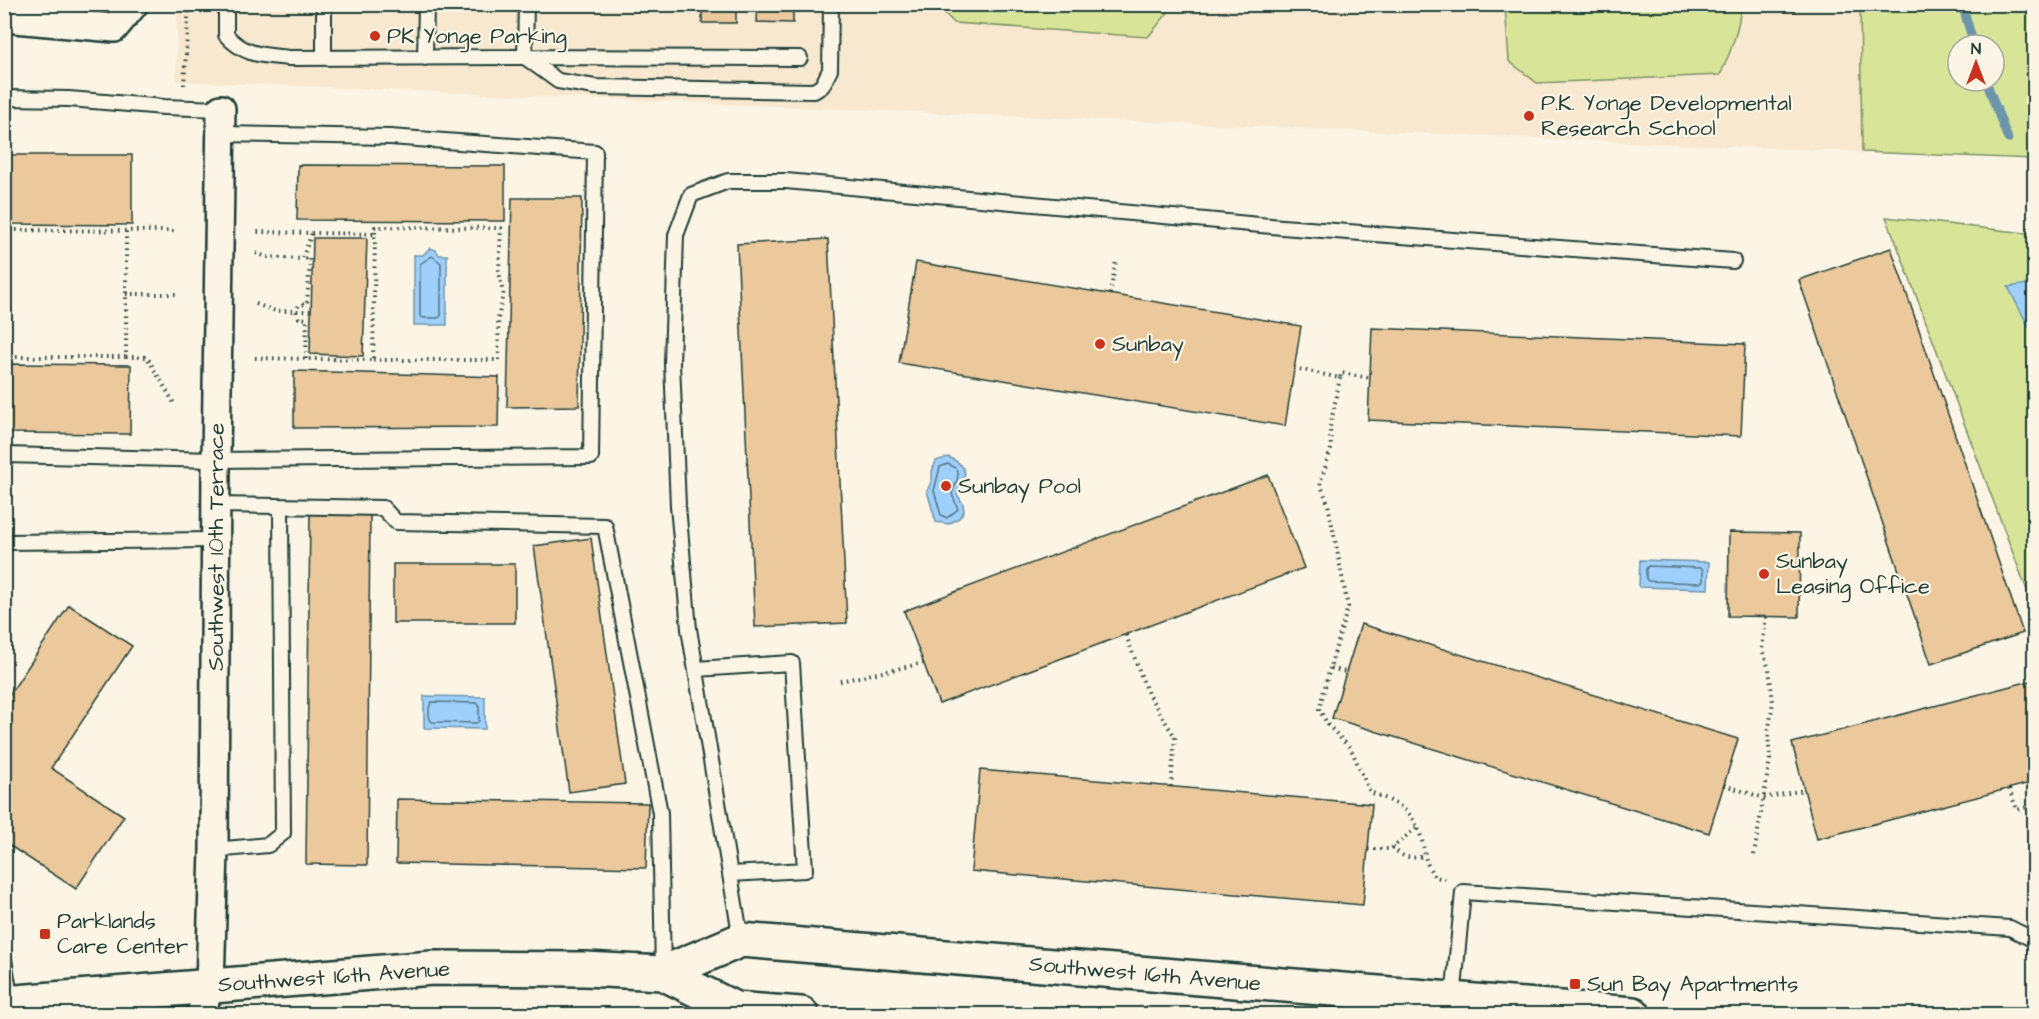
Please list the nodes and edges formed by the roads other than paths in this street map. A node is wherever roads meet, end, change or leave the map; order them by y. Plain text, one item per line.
1 (134, 4) edge
2 (226, 4) edge
3 (324, 4) edge
4 (426, 4) edge
5 (526, 4) edge
6 (831, 4) edge
7 (4, 18) edge
8 (525, 57) junction
9 (324, 58) junction
10 (425, 58) junction
11 (800, 58) dead end
12 (4, 98) edge
13 (220, 122) junction
14 (1733, 261) dead end
15 (4, 455) edge
16 (216, 460) junction
17 (216, 505) junction
18 (281, 507) junction
19 (216, 540) junction
20 (4, 542) edge
21 (696, 669) junction
22 (214, 850) junction
23 (731, 874) junction
24 (741, 940) junction
25 (2034, 940) edge
26 (4, 959) edge
27 (663, 974) junction
28 (8, 1003) edge
29 (209, 1005) edge
30 (1452, 1007) edge
31 (801, 1014) edge
32 (1634, 1014) edge

1 - 7 street
2 - 9 lane
3 - 9 lane
4 - 10 lane
5 - 8 lane
6 - 8 lane
8 - 10 lane
8 - 11 lane
9 - 10 lane
12 - 13 lane
13 - 16 street, Southwest 10th Terrace
13 - 16 lane
14 - 21 lane
15 - 16 lane
16 - 17 street, Southwest 10th Terrace
17 - 18 lane
17 - 19 street, Southwest 10th Terrace
18 - 22 lane
18 - 27 lane
19 - 20 lane
19 - 22 street, Southwest 10th Terrace
21 - 23 lane
21 - 23 lane
22 - 29 street, Southwest 10th Terrace
23 - 24 lane
24 - 27 main road, Southwest 16th Avenue
24 - 30 main road, Southwest 16th Avenue
25 - 30 lane
26 - 28 lane
27 - 29 main road, Southwest 16th Avenue
27 - 31 main road, Southwest 16th Avenue
28 - 29 main road, Southwest 16th Avenue
30 - 32 main road, Southwest 16th Avenue

